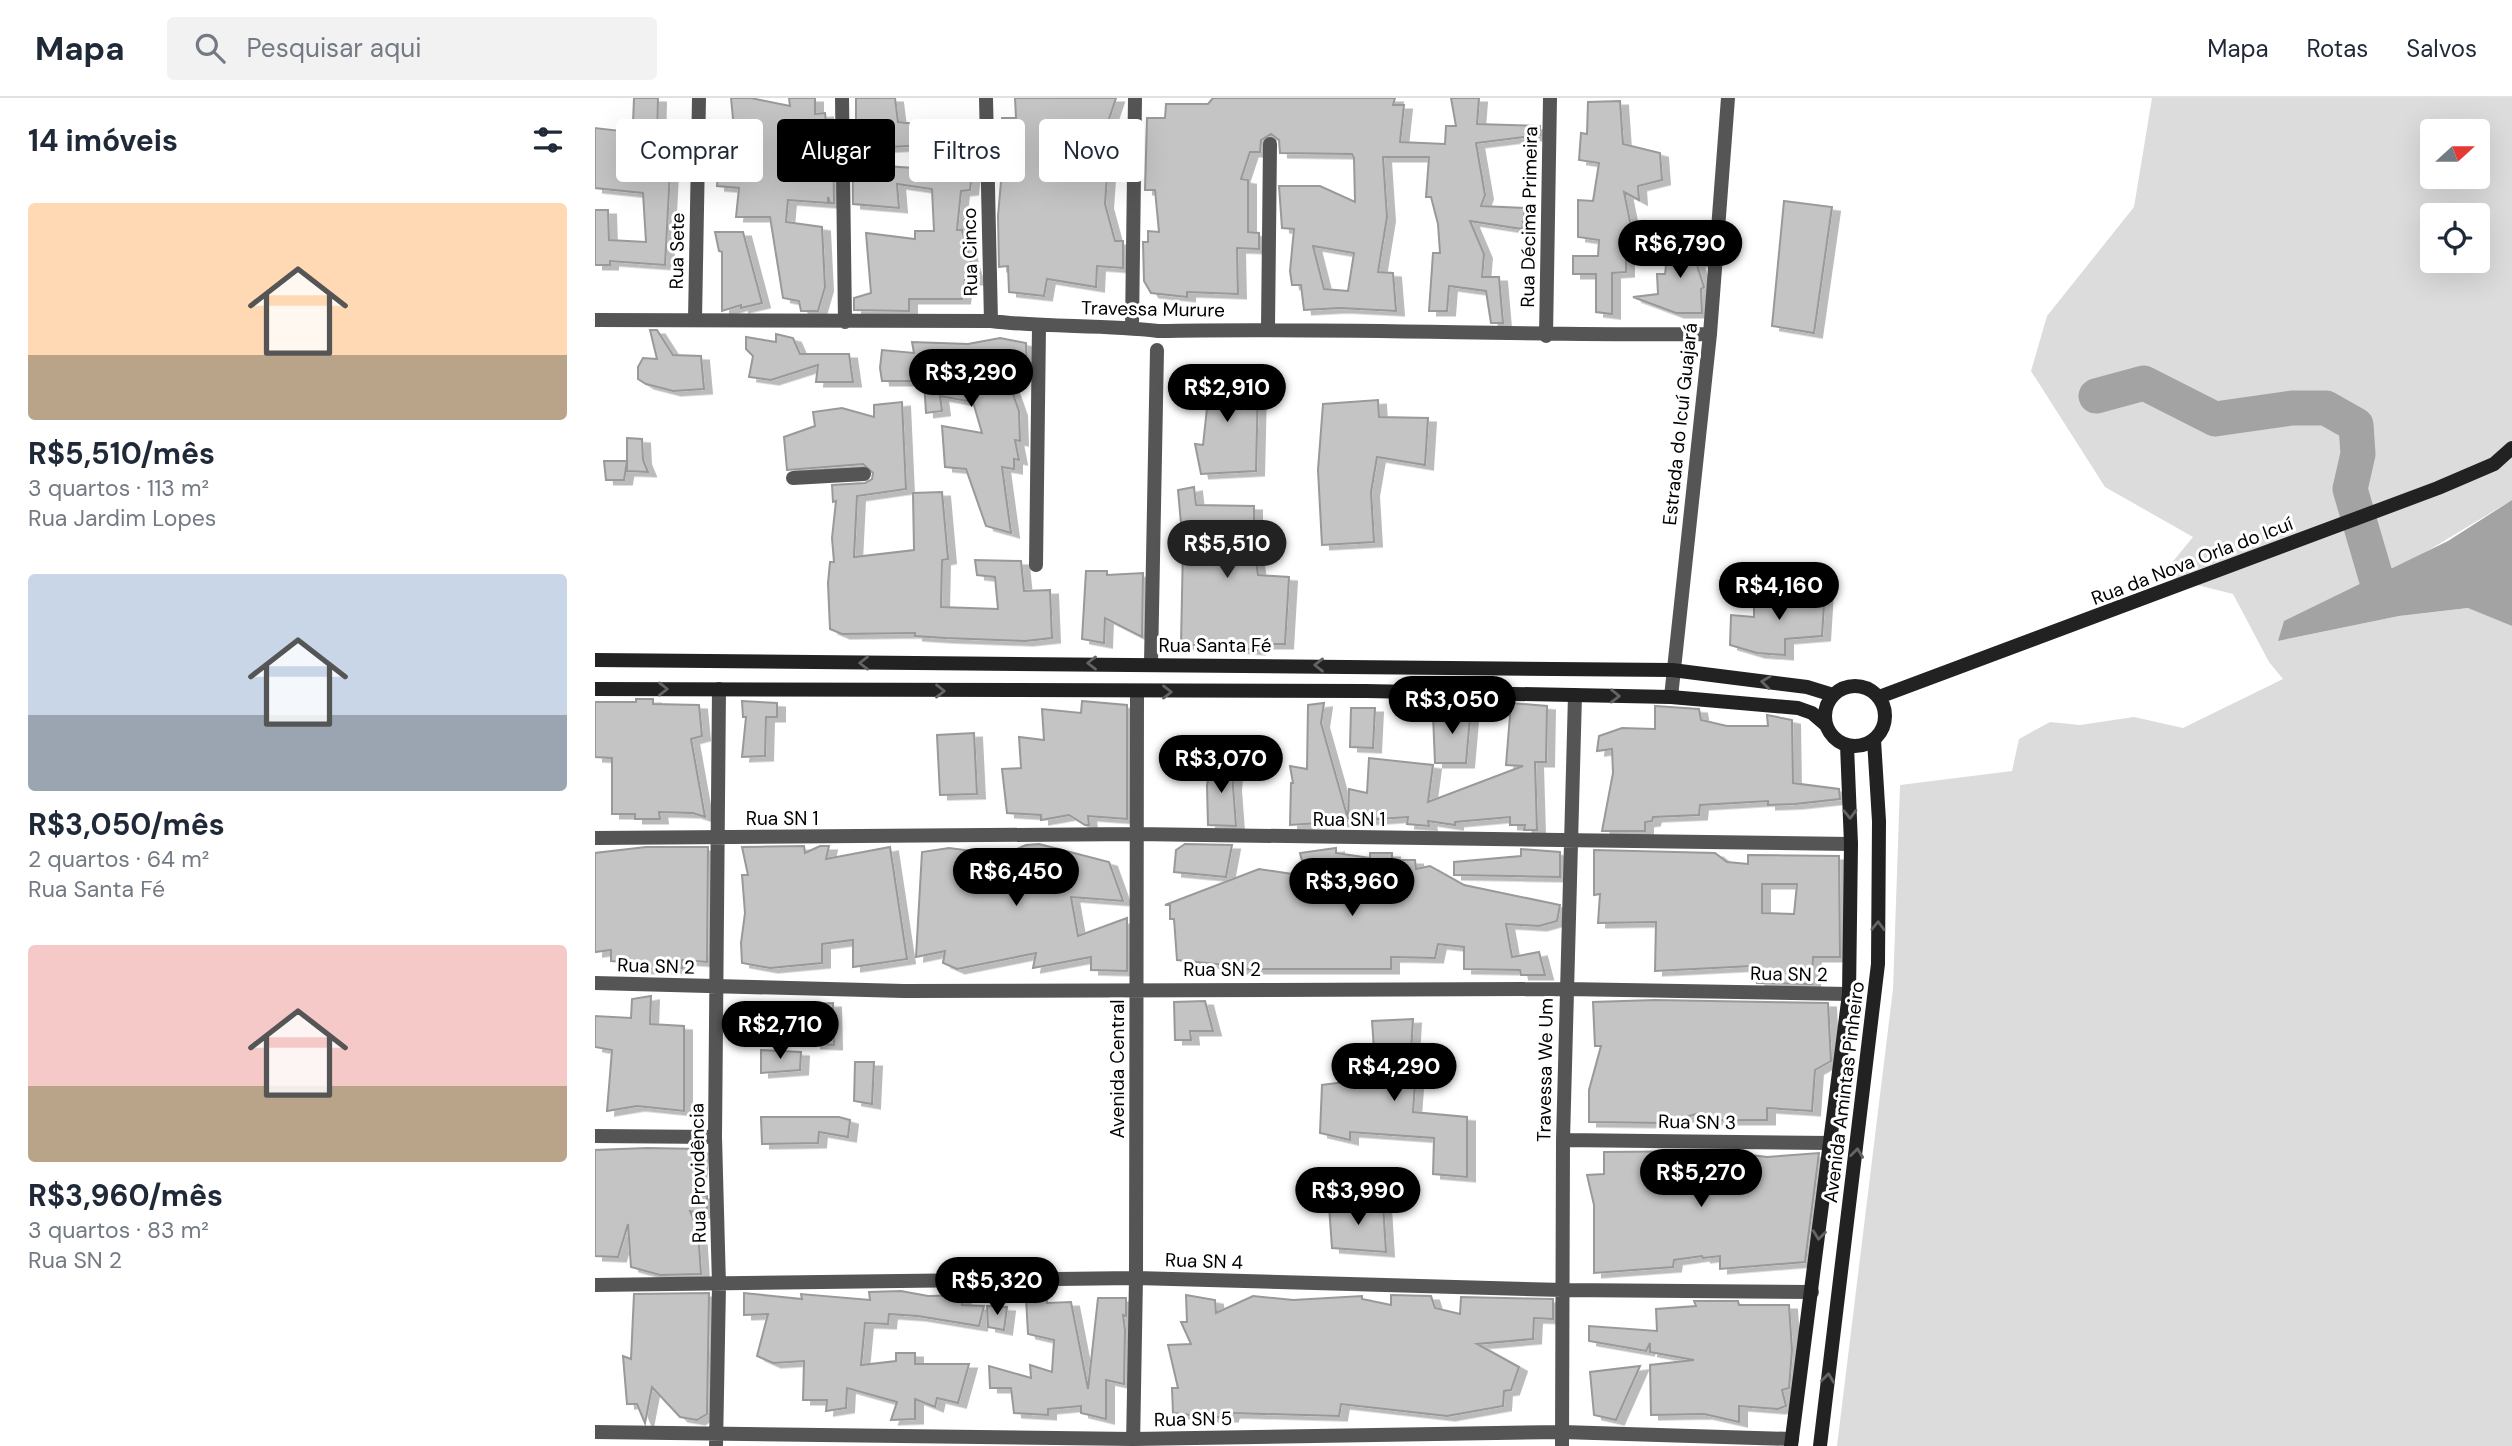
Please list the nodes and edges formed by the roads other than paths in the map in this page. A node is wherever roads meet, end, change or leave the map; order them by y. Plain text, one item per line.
1 (699, 98) edge
2 (842, 98) edge
3 (986, 98) edge
4 (1135, 98) edge
5 (1550, 98) edge
6 (1728, 98) edge
7 (1270, 144) dead end
8 (595, 320) edge
9 (695, 320) junction
10 (991, 321) junction
11 (845, 322) junction
12 (1039, 327) junction
13 (1132, 327) junction
14 (1268, 328) junction
15 (1710, 334) junction
16 (1546, 336) junction
17 (1157, 350) dead end
18 (2512, 448) edge
19 (865, 474) dead end
20 (793, 478) dead end
21 (1035, 565) dead end
22 (595, 660) edge
23 (1151, 663) junction
24 (1368, 665) junction
25 (1672, 670) junction
26 (595, 689) edge
27 (719, 689) junction
28 (1366, 691) junction
29 (1137, 692) junction
30 (1575, 695) junction
31 (1833, 695) junction
32 (1671, 697) junction
33 (1879, 697) junction
34 (1826, 725) junction
35 (1874, 740) junction
36 (1847, 745) junction
37 (1136, 834) junction
38 (718, 836) junction
39 (595, 838) edge
40 (1569, 840) junction
41 (1850, 844) junction
42 (595, 983) edge
43 (718, 986) junction
44 (1137, 988) junction
45 (1566, 989) junction
46 (1849, 994) junction
47 (595, 1136) edge
48 (715, 1137) junction
49 (1563, 1140) junction
50 (1832, 1143) junction
51 (1136, 1278) junction
52 (719, 1285) junction
53 (595, 1286) edge
54 (1563, 1290) junction
55 (1812, 1292) junction
56 (595, 1432) edge
57 (1562, 1439) edge
58 (717, 1440) edge
59 (1791, 1442) edge
60 (1133, 1443) edge
61 (1820, 1446) edge

1 - 9 street, Rua Sete
2 - 11 street
3 - 10 street, Rua Cinco
4 - 13 street
5 - 16 street, Rua Décima Primeira
6 - 15 street, Estrada do Icuí Guajará
7 - 14 street
8 - 9 street, Travessa Murure
9 - 11 street, Travessa Murure
10 - 11 street, Travessa Murure
10 - 12 street, Travessa Murure
12 - 13 street, Travessa Murure
12 - 21 street
13 - 14 street, Travessa Murure
14 - 16 street, Travessa Murure
15 - 16 street, Travessa Murure
15 - 25 street, Estrada do Icuí Guajará
17 - 23 street
18 - 33 street, Rua da Nova Orla do Icuí
19 - 20 street
23 -> 22 street, Rua Santa Fé
24 -> 23 street, Rua Santa Fé
24 - 25 street, Rua Santa Fé
24 - 28 street
31 -> 25 street, Rua Santa Fé
25 - 32 street, Estrada do Icuí Guajará
26 -> 27 street
27 -> 29 street
27 - 38 street, Rua Providência
29 -> 28 street
28 - 30 street
29 - 37 street, Avenida Central
30 -> 32 street
30 - 40 street, Travessa We Um
31 - 33 street
31 - 34 street
32 - 34 street
33 - 35 street
34 - 36 street
35 - 36 street
61 -> 35 street, Avenida Amintas Pinheiro
36 -> 41 street, Avenida Amintas Pinheiro
37 - 38 street, Rua SN 1
37 - 40 street, Rua SN 1
37 - 44 street, Avenida Central
38 - 39 street, Rua SN 1
38 - 43 street, Rua Providência
40 - 41 street, Rua SN 1
40 - 45 street, Travessa We Um
41 - 46 street, Avenida Amintas Pinheiro
42 - 43 street, Rua SN 2
43 - 44 street, Rua SN 2
43 - 48 street, Rua Providência
44 - 45 street, Rua SN 2
44 - 51 street, Avenida Central
45 - 46 street, Rua SN 2
45 - 49 street, Travessa We Um
46 - 50 street, Avenida Amintas Pinheiro
47 - 48 street
48 - 52 street, Rua Providência
49 - 50 street, Rua SN 3
49 - 54 street, Travessa We Um
50 -> 55 street, Avenida Amintas Pinheiro
51 - 52 street, Rua SN 4
51 - 54 street, Rua SN 4
51 - 60 street, Avenida Central
52 - 53 street, Rua SN 4
52 - 58 street, Rua Providência
54 - 55 street, Rua SN 4
54 - 57 street, Travessa We Um
55 - 59 street, Avenida Amintas Pinheiro
56 - 58 street, Rua SN 5
57 - 59 street, Rua SN 5
57 - 60 street, Rua SN 5
58 - 60 street, Rua SN 5

